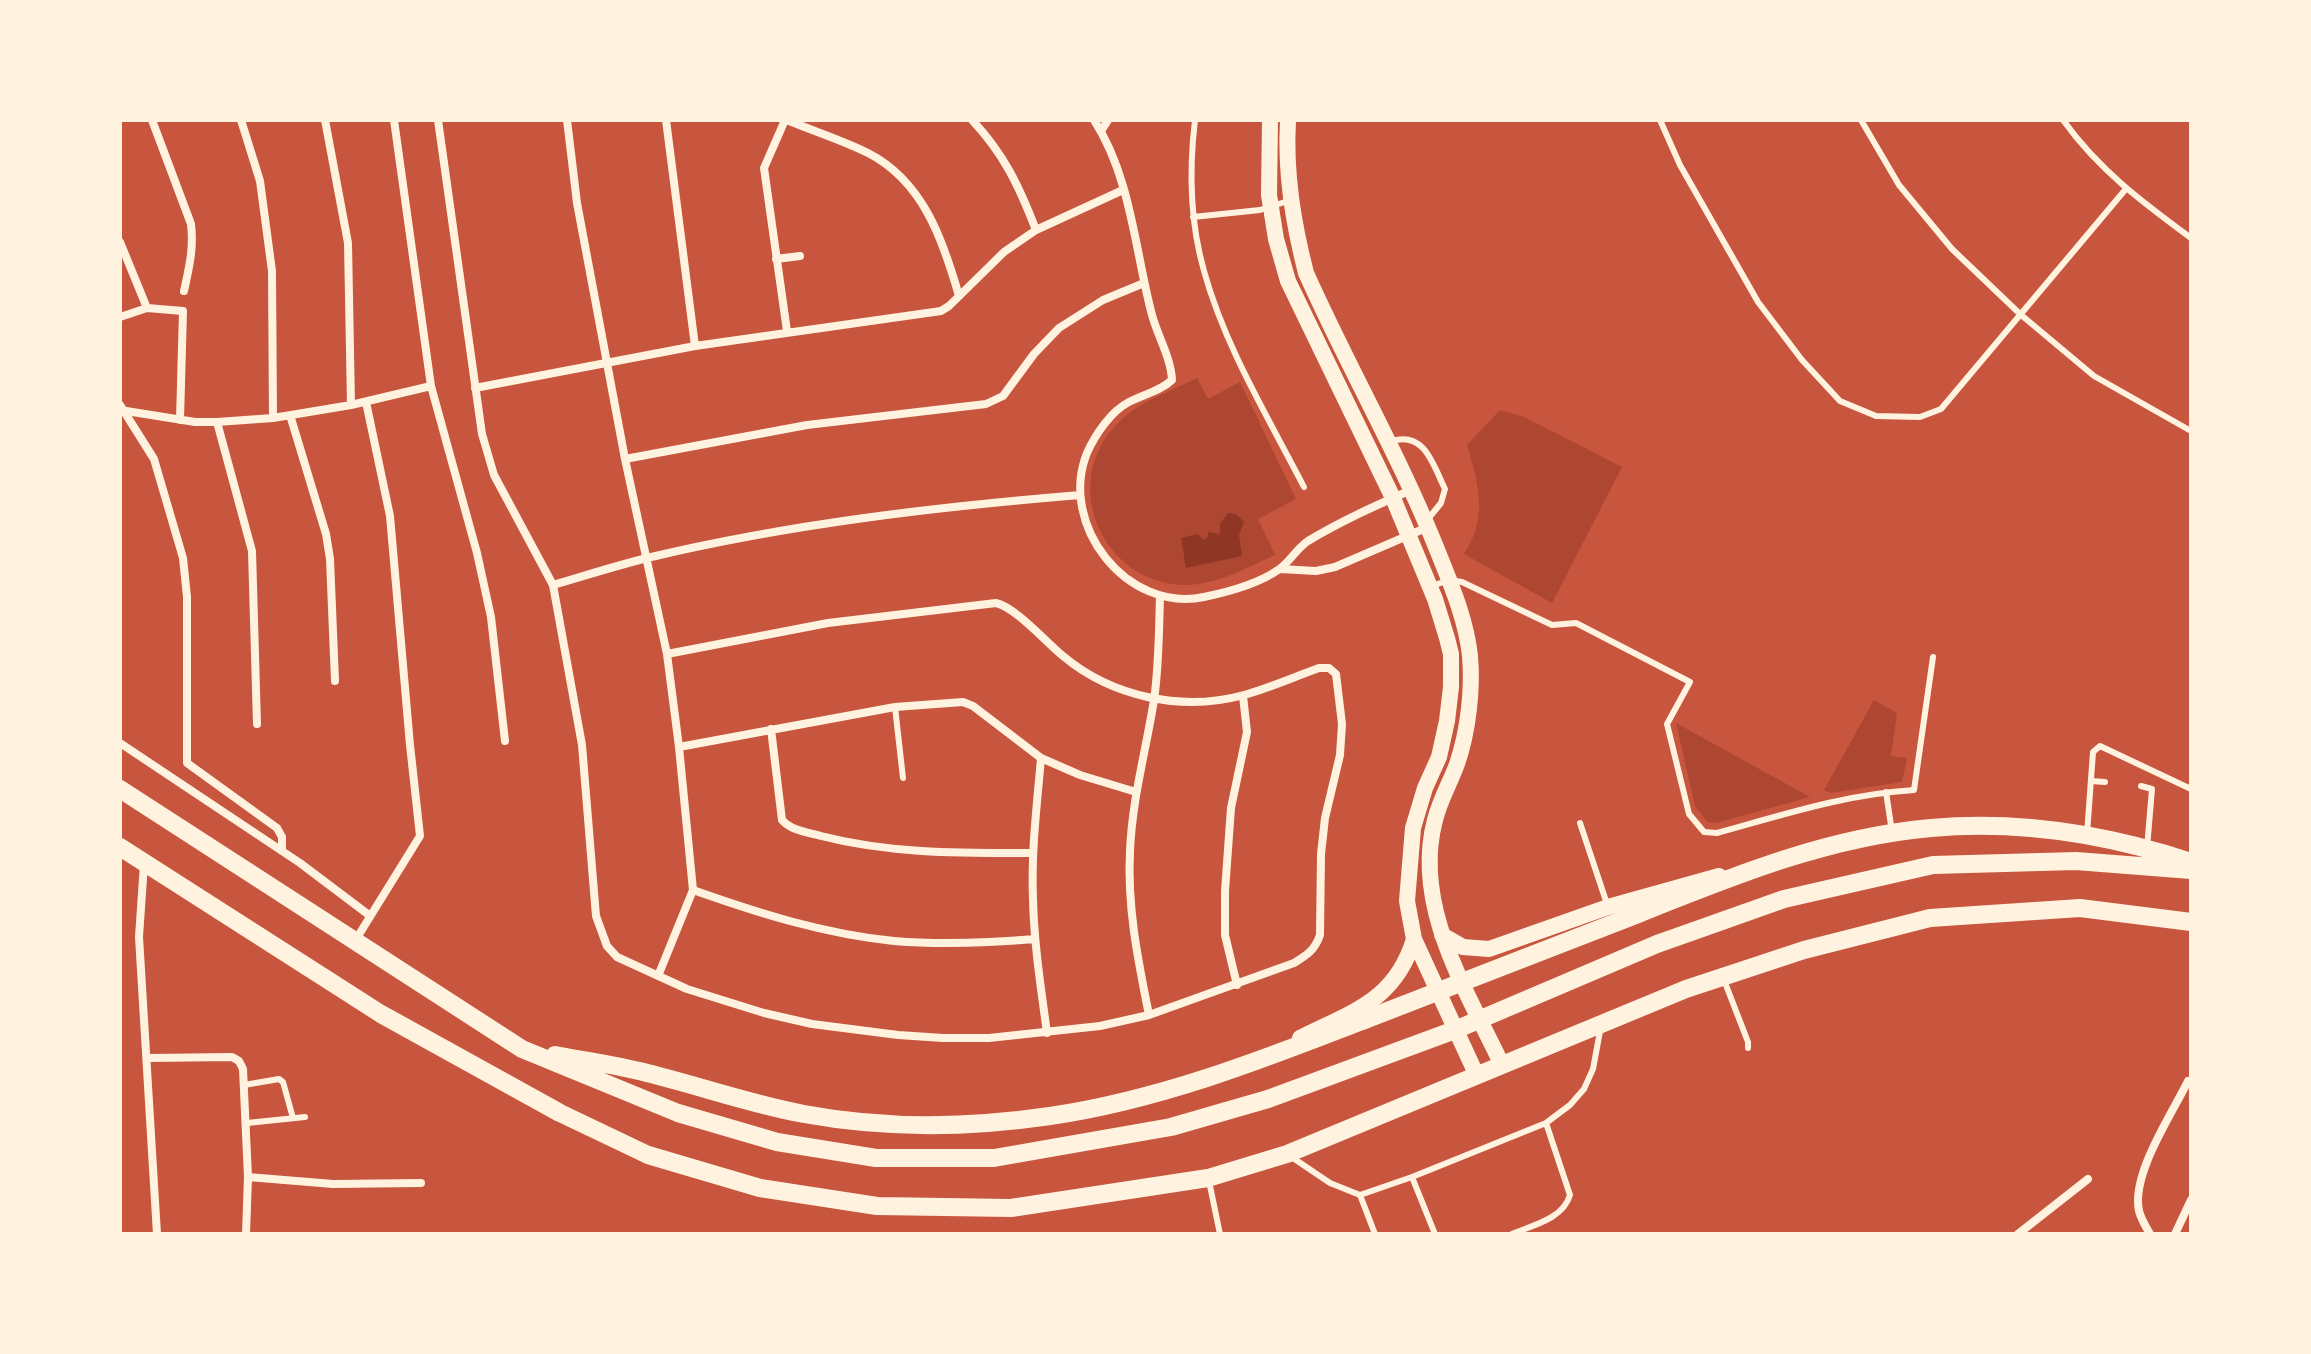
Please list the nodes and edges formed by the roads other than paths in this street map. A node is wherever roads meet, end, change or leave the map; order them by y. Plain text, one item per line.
1 (152, 120) edge
2 (241, 120) edge
3 (325, 120) edge
4 (394, 120) edge
5 (438, 120) edge
6 (567, 120) edge
7 (666, 120) edge
8 (786, 120) edge
9 (972, 120) edge
10 (1094, 120) edge
11 (1108, 120) edge
12 (1195, 120) edge
13 (1270, 120) edge
14 (1288, 120) edge
15 (1660, 120) edge
16 (1861, 120) edge
17 (2063, 120) edge
18 (1101, 131) junction
19 (1123, 190) junction
20 (2125, 190) junction
21 (1291, 200) junction
22 (1271, 207) junction
23 (1193, 217) junction
24 (1036, 230) junction
25 (2191, 238) edge
26 (120, 242) edge
27 (800, 256) dead end
28 (776, 259) junction
29 (1144, 283) junction
30 (184, 291) dead end
31 (959, 296) junction
32 (147, 308) junction
33 (2020, 314) junction
34 (120, 317) edge
35 (787, 331) junction
36 (695, 346) junction
37 (606, 364) junction
38 (431, 386) junction
39 (475, 388) junction
40 (366, 402) junction
41 (351, 405) junction
42 (121, 409) edge
43 (290, 415) junction
44 (273, 418) junction
45 (180, 420) junction
46 (217, 422) junction
47 (2191, 431) edge
48 (1388, 442) junction
49 (625, 459) junction
50 (1304, 487) dead end
51 (1411, 490) junction
52 (1080, 495) junction
53 (1393, 498) junction
54 (1427, 524) junction
55 (1408, 533) junction
56 (646, 558) junction
57 (1280, 569) junction
58 (1449, 580) junction
59 (553, 585) junction
60 (1430, 586) junction
61 (1160, 596) junction
62 (667, 654) junction
63 (1933, 657) dead end
64 (335, 681) dead end
65 (1243, 696) junction
66 (1154, 698) junction
67 (895, 707) junction
68 (257, 724) dead end
69 (771, 729) junction
70 (505, 741) dead end
71 (120, 743) edge
72 (679, 747) junction
73 (1041, 758) junction
74 (2152, 769) junction
75 (903, 778) dead end
76 (2091, 781) junction
77 (2105, 782) dead end
78 (2141, 786) dead end
79 (120, 789) edge
80 (2152, 789) junction
81 (2191, 789) edge
82 (1136, 792) junction
83 (1886, 792) junction
84 (1580, 823) dead end
85 (1892, 832) junction
86 (2087, 834) junction
87 (120, 847) edge
88 (2147, 848) junction
89 (282, 851) junction
90 (1033, 853) junction
91 (2191, 862) edge
92 (144, 864) junction
93 (1748, 870) junction
94 (2191, 870) edge
95 (693, 890) junction
96 (1608, 907) junction
97 (369, 915) junction
98 (2191, 922) edge
99 (1442, 935) junction
100 (1035, 939) junction
101 (1414, 939) junction
102 (355, 941) junction
103 (658, 976) junction
104 (1723, 976) junction
105 (1462, 981) junction
106 (1237, 985) junction
107 (1437, 992) junction
108 (1149, 1015) junction
109 (1480, 1020) junction
110 (1602, 1021) junction
111 (1455, 1030) junction
112 (1047, 1033) junction
113 (1748, 1048) dead end
114 (522, 1049) junction
115 (148, 1058) junction
116 (1249, 1064) junction
117 (1502, 1065) junction
118 (1477, 1076) junction
119 (2188, 1081) dead end
120 (244, 1085) junction
121 (305, 1117) dead end
122 (293, 1118) junction
123 (247, 1123) junction
124 (1546, 1123) junction
125 (1287, 1154) junction
126 (248, 1177) junction
127 (1412, 1177) junction
128 (1208, 1178) junction
129 (2088, 1179) dead end
130 (421, 1183) dead end
131 (1360, 1195) junction
132 (2191, 1200) edge
133 (157, 1234) edge
134 (246, 1234) edge
135 (1220, 1234) edge
136 (1375, 1234) edge
137 (1435, 1234) edge
138 (1512, 1234) edge
139 (2018, 1234) edge
140 (2150, 1234) edge
141 (2175, 1234) edge

1 - 30 street
2 - 44 street
3 - 41 street
4 - 38 street
5 - 39 street
6 - 37 street
7 - 36 street
8 - 28 street
8 - 31 street
9 - 24 street
10 - 18 street
11 - 18 street
12 - 23 lane
13 - 22 main road
14 - 21 main road
15 - 33 lane
16 - 33 lane
17 - 20 lane
18 - 19 street
19 - 24 street
19 - 29 street
20 - 25 lane
20 - 33 lane
21 - 22 lane
21 - 48 main road
22 - 23 lane
22 - 53 main road
23 - 50 lane
24 - 31 street
26 - 32 street
27 - 28 street
28 - 35 street
29 - 49 street
29 - 52 street
31 - 35 street
32 - 34 street
32 - 45 street
33 - 47 lane
35 - 36 street
36 - 37 street
37 - 39 street
37 - 49 street
38 - 40 street
38 - 70 street
39 - 59 street
40 - 41 street
40 - 97 street
41 - 43 street
42 - 45 street
42 - 89 street
43 - 44 street
43 - 64 street
44 - 46 street
45 - 46 street
46 - 68 street
48 - 51 main road
48 - 54 lane
49 - 56 street
51 - 53 street
51 - 54 main road
52 - 56 street
52 - 61 street
53 - 55 main road
53 - 57 street
54 - 55 street
54 - 58 main road
55 - 57 street
55 - 60 main road
56 - 59 street
56 - 62 street
57 - 61 street
58 - 60 lane
58 - 83 lane
58 - 99 main road
59 - 103 street
60 - 101 main road
61 - 66 street
62 - 66 street
62 - 72 street
63 - 83 lane
65 - 66 street
65 - 106 street
65 - 106 street
66 - 82 street
67 - 69 street
67 - 73 street
67 - 75 lane
69 - 72 street
69 - 90 street
71 - 89 street
72 - 95 street
73 - 82 street
73 - 90 street
74 - 76 lane
74 - 80 lane
74 - 81 lane
76 - 77 lane
76 - 86 lane
78 - 80 lane
79 - 102 main road
80 - 88 lane
82 - 108 street
83 - 85 lane
84 - 96 lane
85 - 86 main road
85 - 93 main road
86 - 88 main road
87 - 92 main road
88 - 91 main road
89 - 97 street
90 - 100 street
92 - 115 street
92 - 128 main road
93 - 96 main road
93 - 105 main road
94 - 109 main road
95 - 100 street
95 - 103 street
96 - 99 main road
97 - 102 street
98 - 104 main road
99 - 105 main road
100 - 112 street
101 - 107 main road
101 - 116 main road
102 - 114 main road
103 - 112 street
104 - 110 main road
104 - 113 lane
105 - 107 main road
105 - 109 main road
106 - 108 street
107 - 111 main road
107 - 116 main road
108 - 112 street
109 - 111 main road
109 - 117 main road
110 - 117 main road
110 - 124 lane
111 - 114 main road
111 - 118 main road
114 - 116 main road
115 - 120 street
115 - 133 street
117 - 118 main road
118 - 125 main road
119 - 140 street
120 - 122 lane
120 - 123 street
121 - 122 lane
122 - 123 lane
123 - 126 street
124 - 127 lane
124 - 138 lane
125 - 128 main road
125 - 131 lane
126 - 130 street
126 - 134 street
127 - 131 lane
127 - 137 lane
128 - 135 lane
129 - 139 street
131 - 136 lane
132 - 141 street

